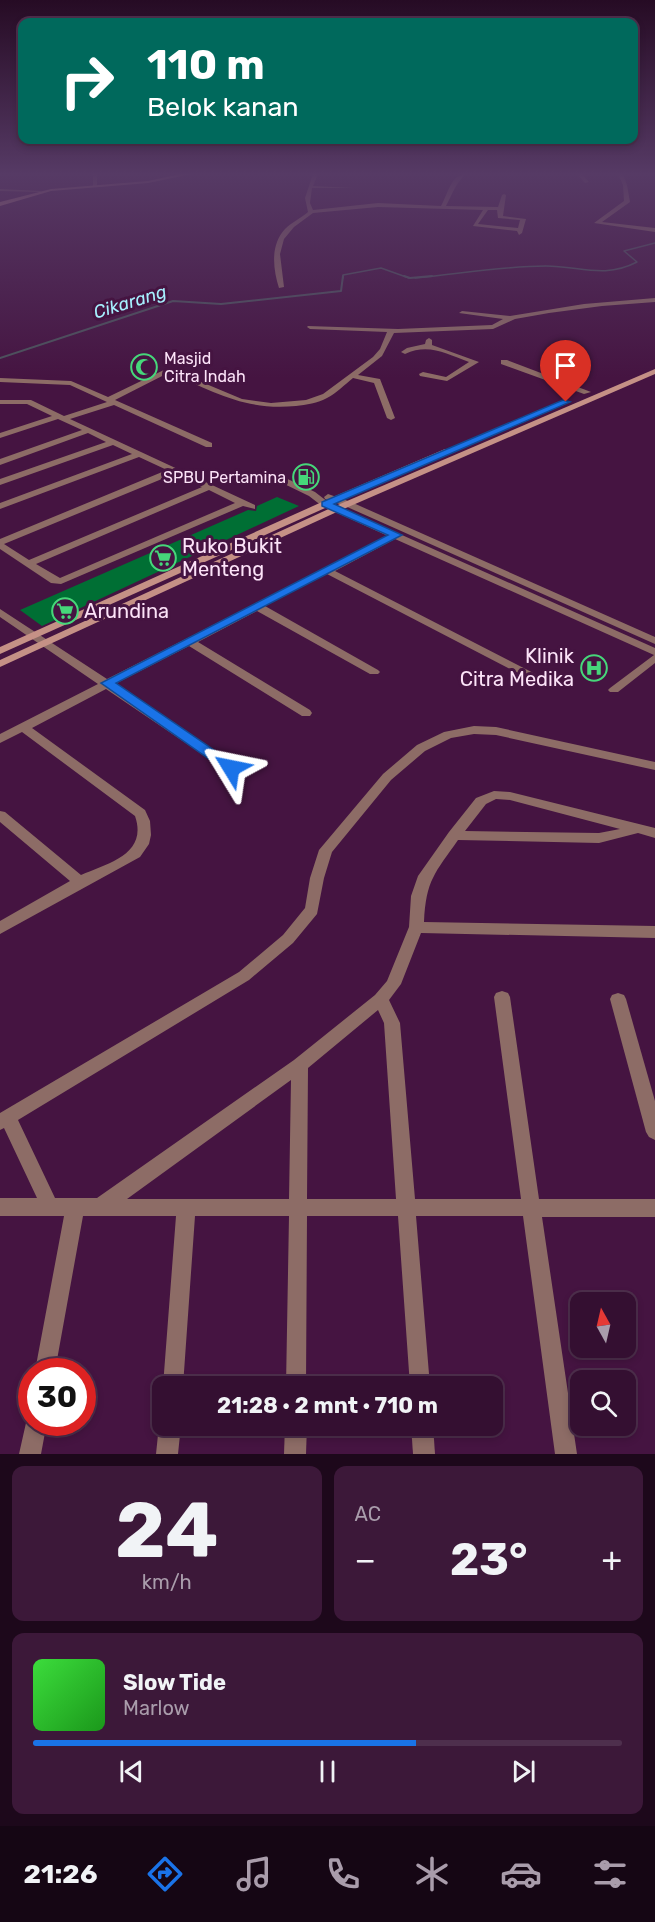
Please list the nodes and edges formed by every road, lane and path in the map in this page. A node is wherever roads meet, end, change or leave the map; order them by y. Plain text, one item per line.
1 (278, 242) edge
2 (281, 287) dead end
3 (655, 300) edge
4 (462, 313) dead end
5 (509, 318) junction
6 (310, 327) dead end
7 (396, 330) junction
8 (429, 330) junction
9 (428, 346) junction
10 (405, 352) dead end
11 (504, 363) dead end
12 (655, 364) edge
13 (655, 371) edge
14 (423, 374) dead end
15 (352, 376) junction
16 (0, 380) edge
17 (587, 392) junction
18 (109, 400) junction
19 (0, 402) edge
20 (28, 402) junction
21 (0, 410) edge
22 (60, 416) junction
23 (391, 418) dead end
24 (90, 430) junction
25 (0, 436) edge
26 (114, 441) junction
27 (209, 445) dead end
28 (140, 454) junction
29 (0, 462) edge
30 (175, 470) junction
31 (275, 476) dead end
32 (0, 482) edge
33 (210, 487) junction
34 (312, 494) junction
35 (325, 504) junction
36 (336, 504) junction
37 (348, 504) junction
38 (0, 506) edge
39 (396, 535) junction
40 (0, 544) edge
41 (28, 564) junction
42 (328, 571) junction
43 (257, 606) junction
44 (0, 612) edge
45 (34, 636) junction
46 (189, 641) junction
47 (655, 641) edge
48 (45, 643) junction
49 (0, 651) edge
50 (655, 652) edge
51 (655, 658) edge
52 (0, 664) edge
53 (374, 672) dead end
54 (107, 683) junction
55 (547, 684) dead end
56 (614, 690) dead end
57 (306, 713) dead end
58 (22, 728) junction
59 (0, 739) edge
60 (655, 766) edge
61 (231, 768) dead end
62 (0, 815) edge
63 (638, 829) junction
64 (655, 833) edge
65 (454, 835) junction
66 (80, 882) junction
67 (416, 927) junction
68 (0, 928) edge
69 (655, 932) edge
70 (502, 997) dead end
71 (381, 999) junction
72 (618, 999) dead end
73 (300, 1065) junction
74 (4, 1120) edge
75 (655, 1132) edge
76 (0, 1207) edge
77 (50, 1207) junction
78 (75, 1207) junction
79 (100, 1207) junction
80 (186, 1207) junction
81 (297, 1207) junction
82 (407, 1208) junction
83 (532, 1208) junction
84 (655, 1208) edge
85 (47, 1358) edge
86 (174, 1376) edge
87 (296, 1376) edge
88 (419, 1376) edge
89 (33, 1436) edge
90 (169, 1436) edge
91 (296, 1436) edge
92 (423, 1436) edge
93 (30, 1454) edge
94 (167, 1454) edge
95 (296, 1454) edge
96 (424, 1454) edge
97 (566, 1454) edge

1 - 2 street
3 - 5 street
4 - 5 street
5 - 8 street
6 - 7 street
7 - 8 street
7 - 15 street
8 - 9 street
9 - 10 street
9 - 14 street
11 - 17 street
12 - 17 street
13 - 37 street
15 - 18 street
15 - 23 street
16 - 18 street
17 - 36 street
18 - 22 street
18 - 27 street
19 - 20 street
20 - 21 street
20 - 22 street
22 - 24 street
22 - 25 street
24 - 26 street
24 - 29 street
26 - 28 street
26 - 32 street
28 - 30 street
28 - 38 street
30 - 33 street
30 - 40 street
31 - 34 street
33 - 41 street
33 - 41 street
34 - 35 street
34 - 36 street
35 - 36 street
35 - 45 street
36 - 37 street
36 - 39 street
36 - 48 street
37 - 47 street
39 - 42 street
39 - 50 street
40 - 41 street
42 - 43 street
42 - 55 street
43 - 46 street
43 - 53 street
44 - 45 street
45 - 48 street
45 - 49 street
46 - 54 street
46 - 57 street
48 - 52 street
48 - 54 street
51 - 56 street
54 - 58 street
54 - 61 street
58 - 59 street
58 - 66 street
60 - 74 street
62 - 66 street
63 - 64 street
63 - 65 street
63 - 65 street
65 - 67 street
66 - 68 street
67 - 69 street
67 - 71 street
70 - 83 street
71 - 73 street
71 - 82 street
72 - 75 street
73 - 79 street
73 - 81 street
74 - 77 street
76 - 77 street
77 - 78 street
78 - 79 street
78 - 85 street
79 - 80 street
80 - 81 street
80 - 86 street
81 - 82 street
81 - 87 street
82 - 83 street
82 - 88 street
83 - 84 street
83 - 97 street
89 - 93 street
90 - 94 street
91 - 95 street
92 - 96 street

